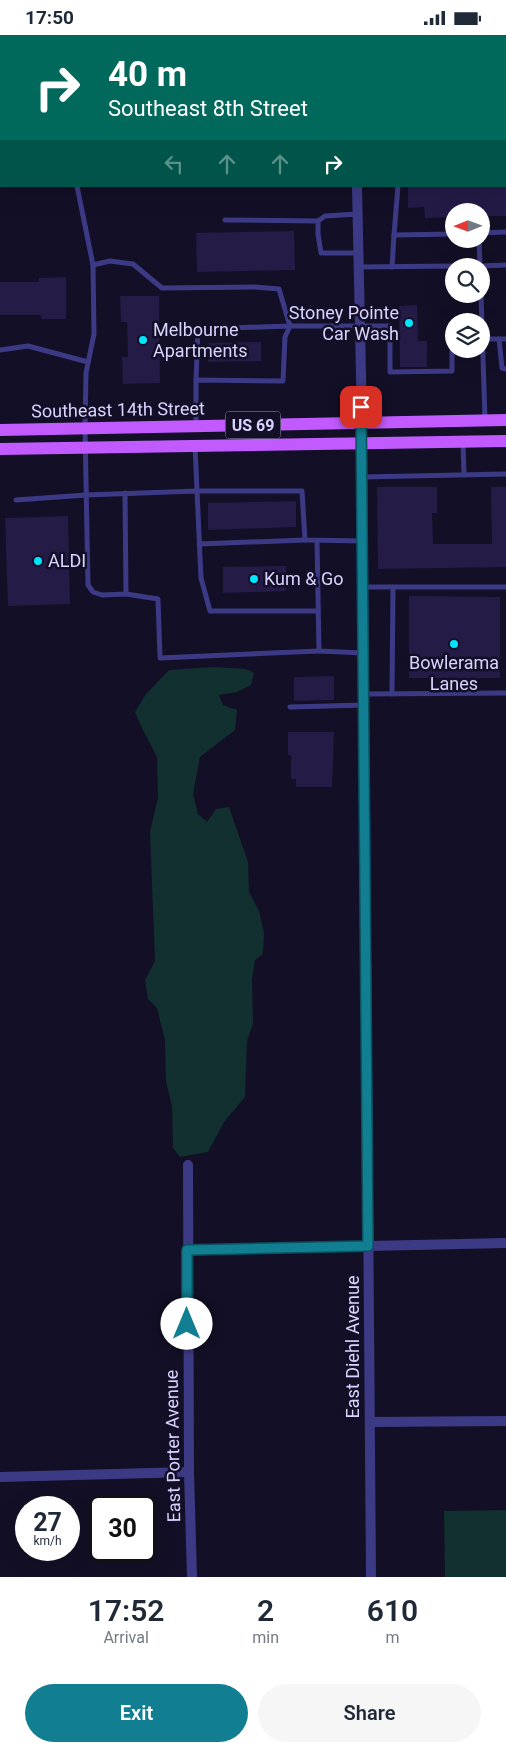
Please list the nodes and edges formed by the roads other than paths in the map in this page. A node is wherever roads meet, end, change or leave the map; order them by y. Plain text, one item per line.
1 (77, 187) edge
2 (357, 187) edge
3 (398, 187) edge
4 (358, 214) junction
5 (225, 220) dead end
6 (318, 221) junction
7 (506, 232) edge
8 (445, 233) edge
9 (490, 233) edge
10 (394, 235) junction
11 (358, 253) junction
12 (93, 265) junction
13 (506, 265) edge
14 (445, 266) edge
15 (490, 266) edge
16 (359, 267) junction
17 (392, 267) junction
18 (290, 326) junction
19 (360, 326) junction
20 (490, 339) edge
21 (500, 339) junction
22 (506, 339) edge
23 (0, 350) edge
24 (452, 358) edge
25 (483, 358) edge
26 (88, 362) junction
27 (506, 369) edge
28 (196, 379) junction
29 (485, 420) junction
30 (506, 420) edge
31 (362, 423) junction
32 (196, 426) junction
33 (85, 428) junction
34 (0, 430) edge
35 (506, 441) edge
36 (462, 442) junction
37 (362, 443) junction
38 (194, 446) junction
39 (85, 447) junction
40 (0, 449) edge
41 (506, 474) edge
42 (464, 475) junction
43 (362, 477) junction
44 (197, 491) junction
45 (125, 493) junction
46 (86, 495) junction
47 (16, 500) dead end
48 (305, 540) junction
49 (317, 541) junction
50 (363, 541) junction
51 (199, 544) junction
52 (363, 587) junction
53 (393, 587) junction
54 (506, 587) edge
55 (126, 594) junction
56 (318, 611) junction
57 (319, 651) junction
58 (363, 653) junction
59 (506, 693) edge
60 (364, 694) junction
61 (392, 694) junction
62 (364, 705) junction
63 (290, 707) dead end
64 (188, 1165) dead end
65 (506, 1243) edge
66 (368, 1246) junction
67 (187, 1250) junction
68 (506, 1421) edge
69 (370, 1423) junction
70 (188, 1473) junction
71 (0, 1477) edge
72 (192, 1577) edge
73 (371, 1577) edge

1 - 12 lane
2 - 4 street, East Diehl Avenue
3 - 10 lane
4 - 6 lane
4 - 11 street, East Diehl Avenue
5 - 6 lane
6 - 11 lane
7 - 9 lane
8 - 10 lane
10 - 17 lane
11 - 16 street, East Diehl Avenue
12 - 18 lane
12 - 26 lane
13 - 15 lane
14 - 17 lane
16 - 17 lane
16 - 19 street, East Diehl Avenue
18 - 19 lane
18 - 28 lane
18 - 28 lane
19 - 24 lane
19 - 31 street, East Diehl Avenue
20 - 21 lane
21 - 22 lane
21 - 27 lane
23 - 26 lane
25 - 29 lane
26 - 33 lane
28 - 32 lane
29 - 30 main road, Southeast 14th Street / US 69
29 - 31 main road, Southeast 14th Street / US 69
31 - 32 main road, Southeast 14th Street / US 69
31 - 37 street, East Diehl Avenue
32 - 33 main road, Southeast 14th Street / US 69
33 - 34 main road, Southeast 14th Street / US 69
33 - 39 lane
35 - 36 main road, Southeast 14th Street / US 69
36 - 37 main road, Southeast 14th Street / US 69
36 - 42 lane
37 - 38 main road, Southeast 14th Street / US 69
37 - 43 street, East Diehl Avenue
38 - 39 main road, Southeast 14th Street / US 69
38 - 44 lane
39 - 40 main road, Southeast 14th Street / US 69
39 - 46 lane
41 - 42 lane
42 - 43 lane
43 - 50 street, East Diehl Avenue
44 - 45 lane
44 - 48 lane
44 - 51 lane
45 - 46 lane
45 - 55 lane
46 - 47 lane
46 - 55 lane
48 - 49 lane
48 - 51 lane
49 - 50 lane
49 - 56 lane
50 - 52 street, East Diehl Avenue
51 - 56 lane
52 - 53 lane
52 - 58 street, East Diehl Avenue
53 - 54 lane
53 - 61 lane
55 - 57 lane
56 - 57 lane
57 - 58 lane
58 - 60 street, East Diehl Avenue
59 - 61 lane
60 - 61 lane
60 - 62 street, East Diehl Avenue
62 - 63 lane
62 - 66 street, East Diehl Avenue
64 - 67 street, East Porter Avenue
65 - 66 street
66 - 67 street
66 - 69 street, East Diehl Avenue
67 - 70 street, East Porter Avenue
68 - 69 street
69 - 73 street, East Diehl Avenue
70 - 71 street
70 - 72 street, East Porter Avenue

